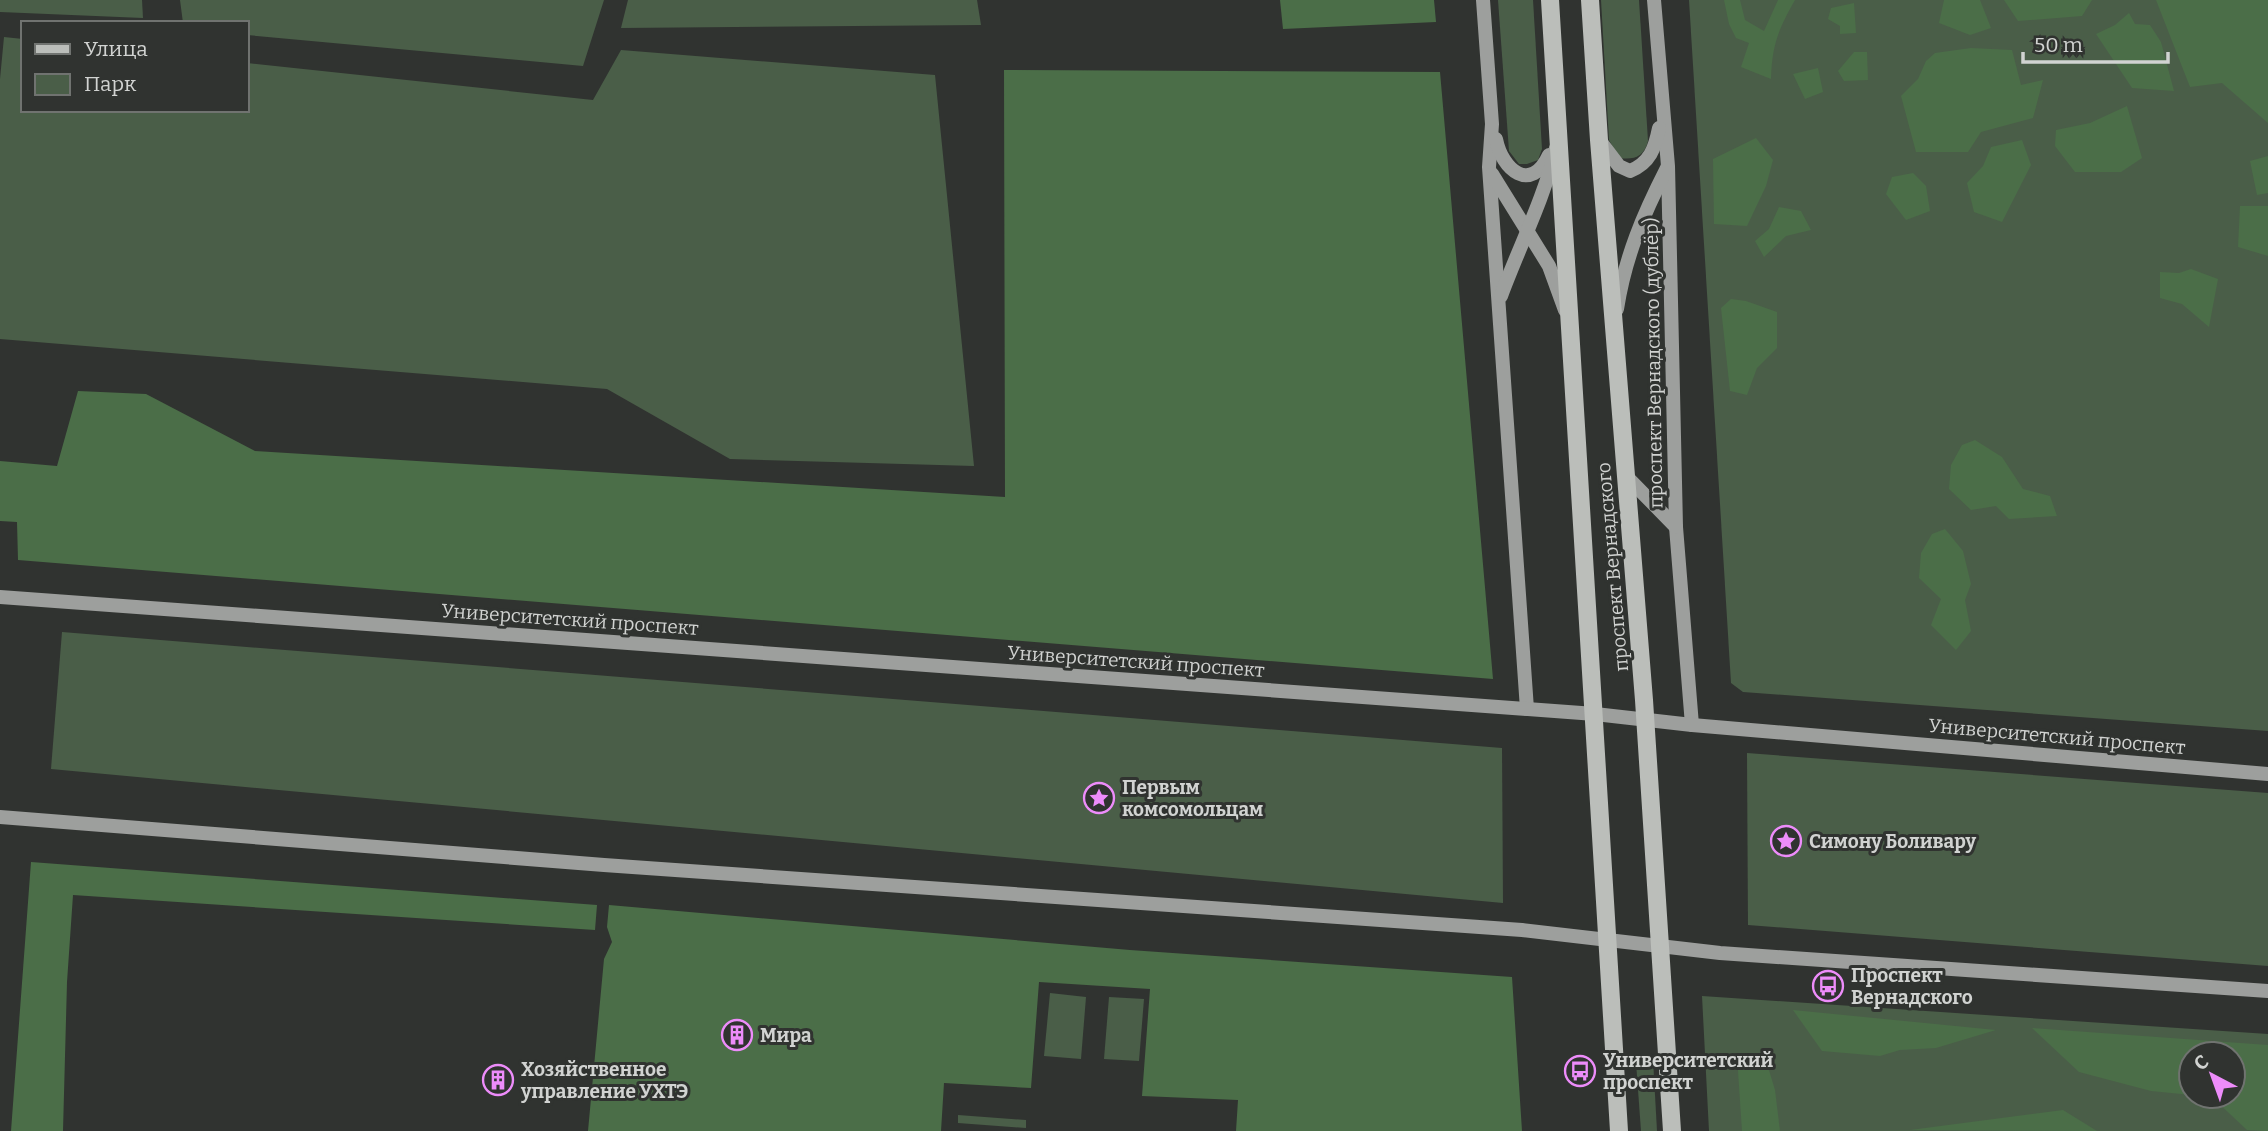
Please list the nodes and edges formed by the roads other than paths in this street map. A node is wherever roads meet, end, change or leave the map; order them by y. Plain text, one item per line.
1 (1483, 0) edge
2 (1550, 0) edge
3 (1591, 0) edge
4 (1654, 0) edge
5 (1662, 116) junction
6 (1492, 124) junction
7 (1559, 135) junction
8 (1599, 140) junction
9 (1668, 166) junction
10 (1489, 167) junction
11 (1527, 228) junction
12 (1499, 300) junction
13 (1615, 321) junction
14 (1571, 332) junction
15 (1625, 475) junction
16 (1676, 527) junction
17 (0, 597) edge
18 (1527, 709) junction
19 (1595, 714) junction
20 (1646, 721) junction
21 (1692, 725) junction
22 (2268, 774) edge
23 (0, 817) edge
24 (1606, 940) junction
25 (1661, 948) junction
26 (2268, 991) edge
27 (1619, 1131) edge
28 (1672, 1131) edge

1 - 6 main road
2 - 7 main road, проспект Вернадского
3 - 8 main road, проспект Вернадского
4 - 5 main road, проспект Вернадского (дублёр)
5 - 8 main road
5 - 9 main road, проспект Вернадского (дублёр)
6 - 7 main road
6 - 10 main road
7 - 11 main road
7 - 14 main road, проспект Вернадского
8 - 13 main road, проспект Вернадского
9 - 13 main road
9 - 16 main road, проспект Вернадского (дублёр)
10 - 11 main road
10 - 12 main road
11 - 12 main road
11 - 14 main road
12 - 18 main road
13 - 15 main road, проспект Вернадского
14 - 19 main road, проспект Вернадского
15 - 16 main road
15 - 20 main road, проспект Вернадского
16 - 21 main road, проспект Вернадского (дублёр)
17 - 18 main road, Университетский проспект
18 - 19 main road, Университетский проспект
19 - 20 main road, Университетский проспект
19 - 24 main road, проспект Вернадского
20 - 21 main road, Университетский проспект
20 - 25 main road, проспект Вернадского
21 - 22 main road, Университетский проспект
23 - 24 main road
24 - 25 main road
24 - 27 main road, проспект Вернадского
25 - 26 main road
25 - 28 main road, проспект Вернадского

